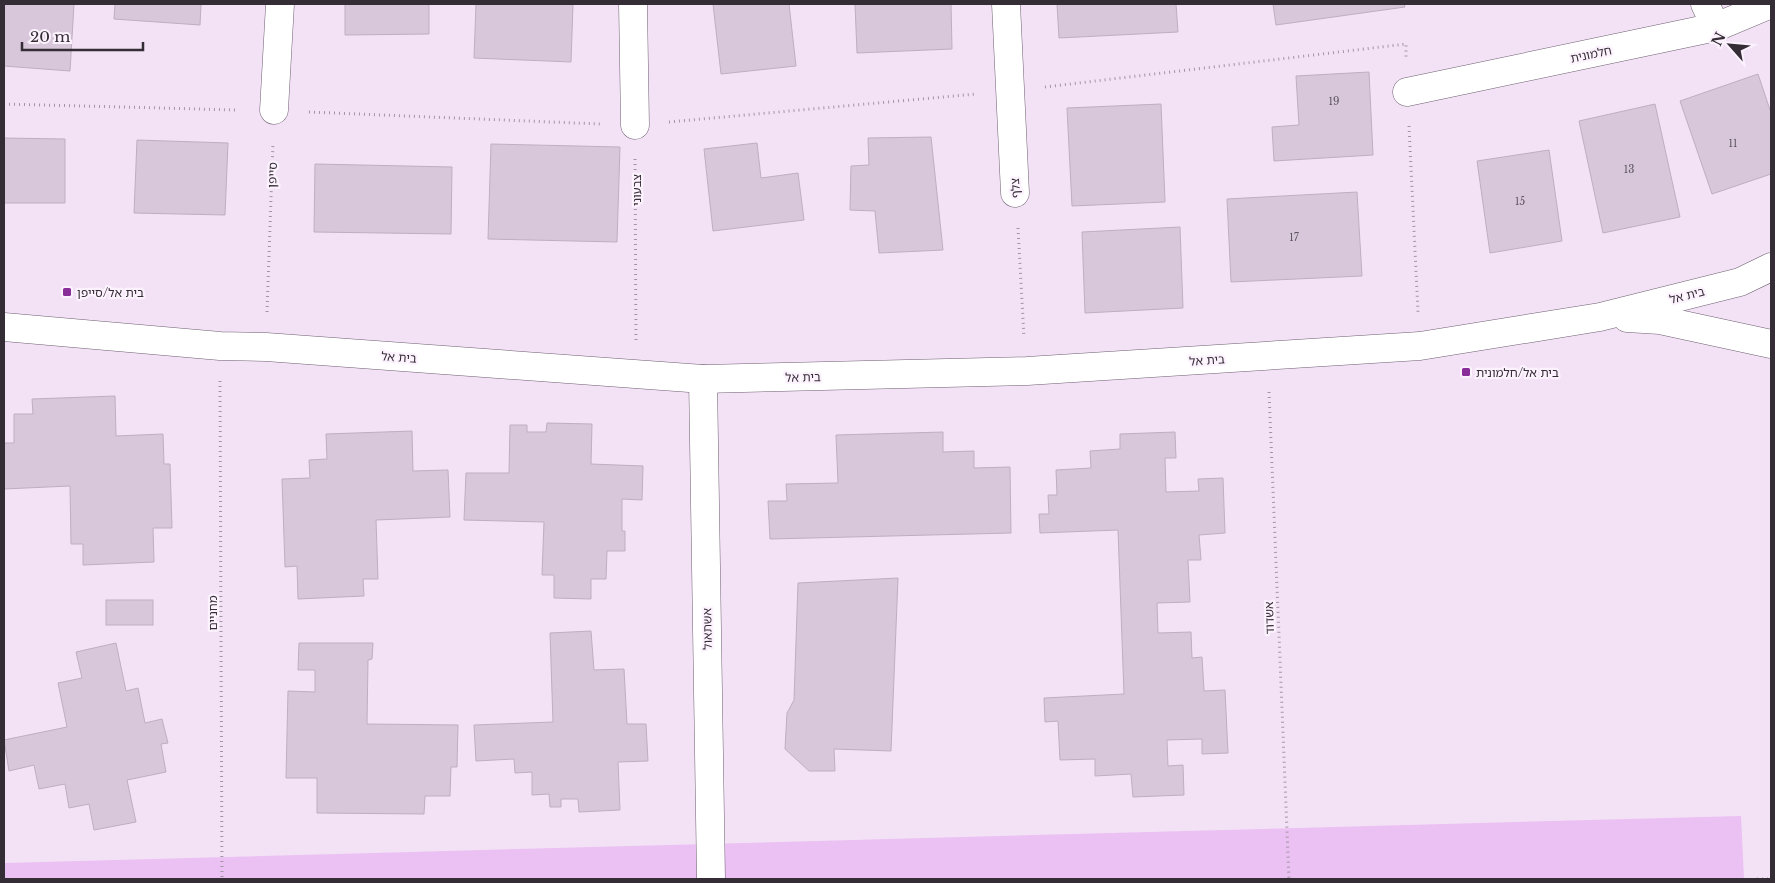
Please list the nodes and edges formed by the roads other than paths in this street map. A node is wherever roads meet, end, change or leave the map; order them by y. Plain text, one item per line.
1 (280, 4) edge
2 (633, 4) edge
3 (1006, 4) edge
4 (1771, 4) edge
5 (1711, 15) edge
6 (1407, 92) road end
7 (274, 110) road end
8 (635, 125) road end
9 (1015, 193) road end
10 (1771, 268) edge
11 (1600, 317) junction
12 (4, 327) edge
13 (1771, 344) edge
14 (703, 379) junction
15 (711, 879) edge

1 - 7 street
2 - 8 street
3 - 9 street, צלף
4 - 5 street, חלמונית
5 - 6 street, חלמונית
10 - 11 street, בית אל
11 - 13 street, בית אל
11 - 14 street, בית אל
12 - 14 street, בית אל
14 - 15 street, אשתאול

